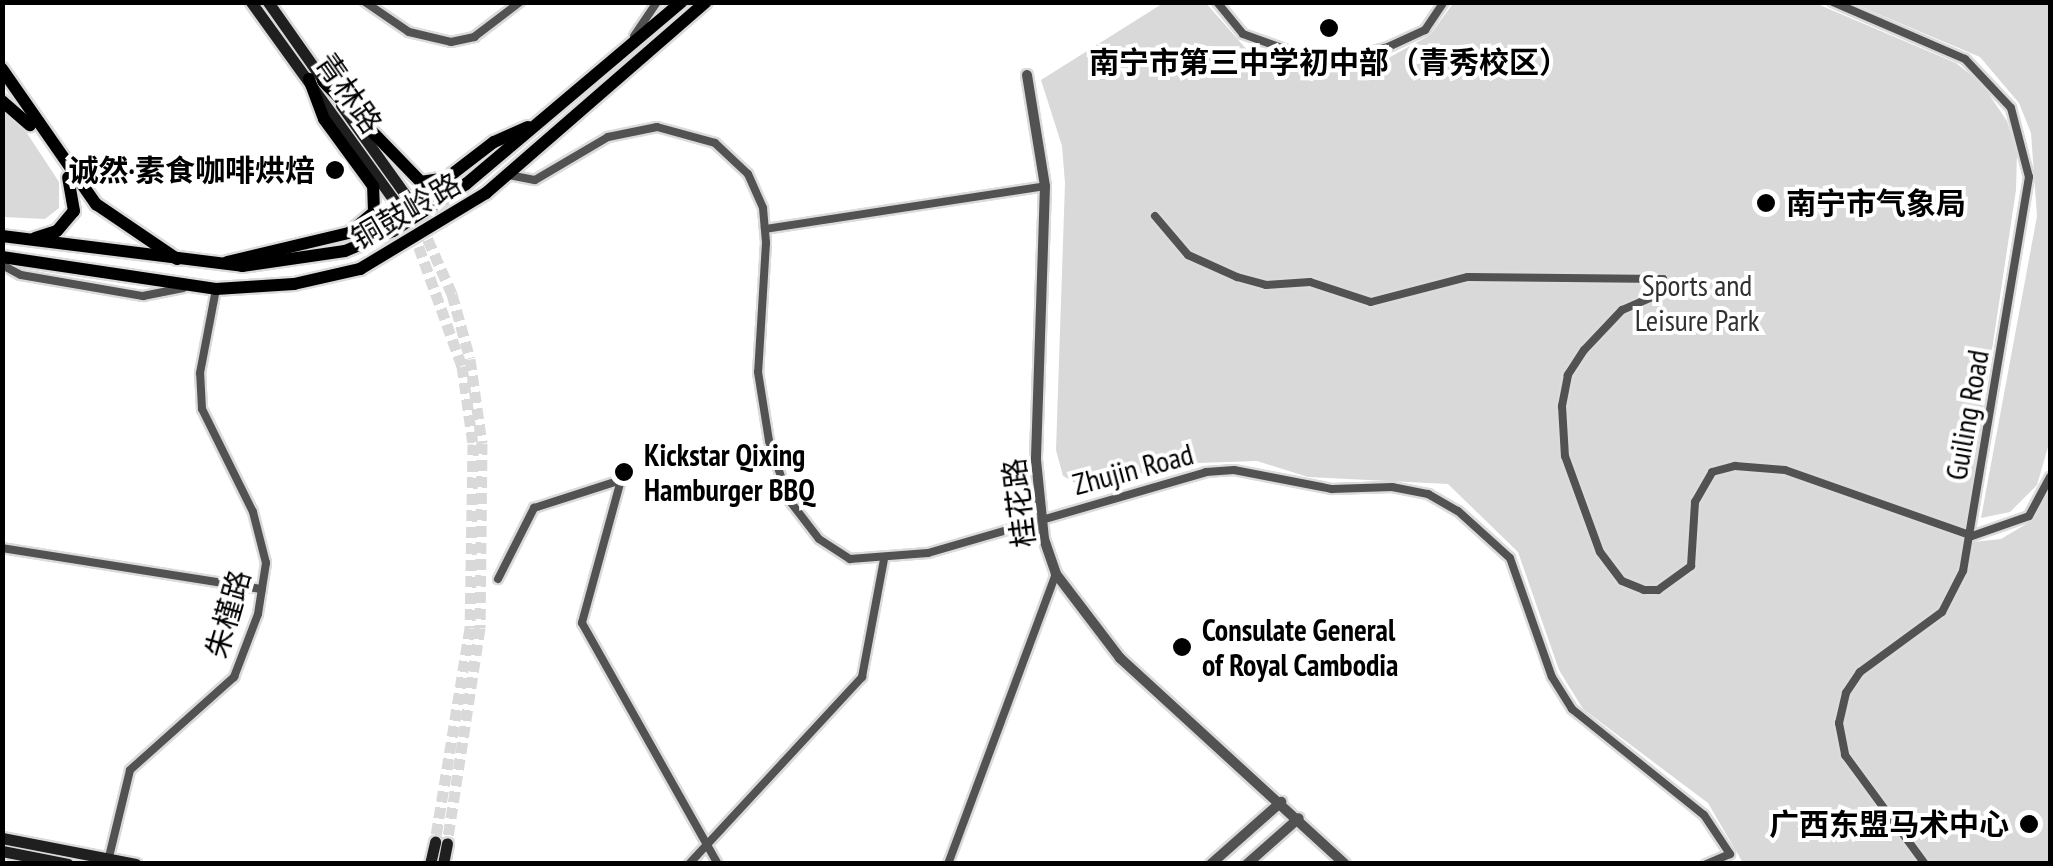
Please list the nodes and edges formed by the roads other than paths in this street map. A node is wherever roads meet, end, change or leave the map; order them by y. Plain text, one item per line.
1 (251, 2) edge
2 (268, 2) edge
3 (365, 2) edge
4 (520, 2) edge
5 (657, 2) edge
6 (682, 2) edge
7 (706, 2) edge
8 (1216, 2) edge
9 (1444, 2) edge
10 (1833, 2) edge
11 (625, 50) junction
12 (2, 69) edge
13 (1027, 76) dead end
14 (316, 80) junction
15 (2, 101) edge
16 (544, 120) junction
17 (509, 174) junction
18 (1045, 186) junction
19 (409, 210) tunnel mouth
20 (1154, 216) dead end
21 (765, 229) junction
22 (2, 236) edge
23 (28, 240) junction
24 (179, 260) junction
25 (2, 262) edge
26 (219, 264) junction
27 (193, 286) junction
28 (216, 289) junction
29 (2050, 477) edge
30 (1041, 518) junction
31 (1972, 536) junction
32 (2, 548) edge
33 (884, 560) junction
34 (1056, 574) junction
35 (498, 579) dead end
36 (262, 589) junction
37 (1281, 802) junction
38 (1299, 818) junction
39 (2, 838) edge
40 (706, 846) junction
41 (2, 851) edge
42 (1730, 854) junction
43 (109, 860) edge
44 (68, 864) edge
45 (136, 864) edge
46 (430, 864) edge
47 (443, 864) edge
48 (689, 864) edge
49 (718, 864) edge
50 (948, 864) edge
51 (1211, 864) edge
52 (1247, 864) edge
53 (1345, 864) edge
54 (1706, 864) edge
55 (1734, 864) edge
56 (1925, 864) edge

1 - 14 main road, 青林路
2 - 14 main road, 青林路
3 - 4 street
5 - 11 street
6 - 11 main road, 铜鼓岭路
7 - 17 main road, 铜鼓岭路
8 - 9 street
10 - 31 street, Guiling Road
11 - 16 main road, 铜鼓岭路
12 - 24 main road
13 - 18 street, 桂花路
14 - 16 main road
14 - 19 main road, 青林路
14 - 26 main road
15 - 23 main road
16 - 26 main road, 铜鼓岭路
17 - 21 street, Zhujin Road
17 - 28 main road, 铜鼓岭路
18 - 21 street
18 - 30 street, 桂花路
20 - 31 street
21 - 33 street, Zhujin Road
22 - 23 main road, 铜鼓岭路
23 - 24 main road, 铜鼓岭路
24 - 26 main road, 铜鼓岭路
25 - 27 main road, 铜鼓岭路
25 - 27 street
27 - 28 main road, 铜鼓岭路
28 - 36 street, 朱槿路
29 - 31 street
30 - 33 street, Zhujin Road
30 - 34 street, 桂花路
30 - 42 street, Zhujin Road
31 - 56 street, Guiling Road
32 - 36 street
33 - 40 street
34 - 37 street, 桂花路
34 - 50 street
35 - 40 street
36 - 43 street, 朱槿路
37 - 38 street, 桂花路
37 - 51 street
38 - 52 street
38 - 53 street, 桂花路
39 - 43 main road
40 - 48 street
40 - 49 street
41 - 44 main road
42 - 54 street
42 - 55 street
43 - 45 main road
46 - 47 main road

